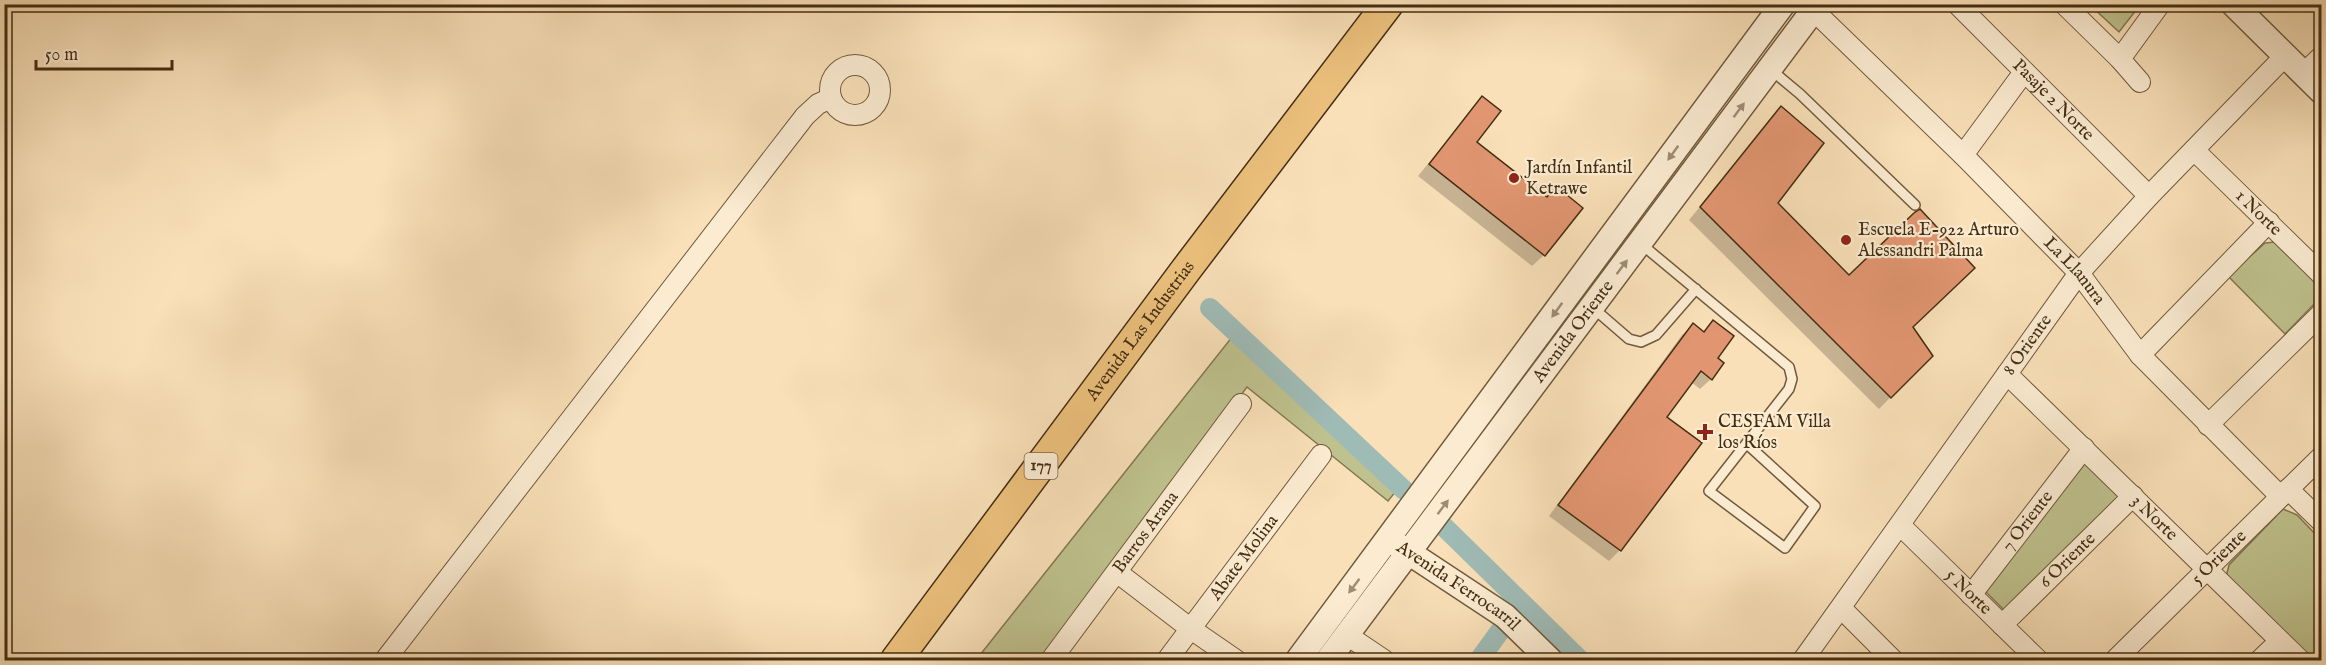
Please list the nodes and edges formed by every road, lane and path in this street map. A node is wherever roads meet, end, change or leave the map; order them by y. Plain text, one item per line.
1 (1388, 4) edge
2 (1782, 4) edge
3 (1957, 4) edge
4 (2064, 4) edge
5 (2160, 4) edge
6 (2236, 6) edge
7 (1813, 7) edge
8 (2285, 56) junction
9 (2322, 56) edge
10 (2121, 59) junction
11 (1770, 69) junction
12 (2024, 72) junction
13 (2303, 75) junction
14 (2140, 82) dead end
15 (2322, 92) edge
16 (831, 98) dead end
17 (2194, 150) junction
18 (1963, 156) junction
19 (2149, 196) junction
20 (1915, 205) dead end
21 (2269, 222) junction
22 (1640, 243) junction
23 (2079, 273) junction
24 (2322, 275) edge
25 (1696, 290) junction
26 (1592, 307) junction
27 (2322, 313) edge
28 (2140, 355) junction
29 (2007, 374) junction
30 (1241, 404) dead end
31 (2208, 425) junction
32 (1747, 444) junction
33 (2084, 448) junction
34 (1322, 454) dead end
35 (2322, 456) edge
36 (2284, 493) junction
37 (2133, 496) junction
38 (2322, 522) edge
39 (1900, 525) junction
40 (1389, 539) junction
41 (1408, 554) junction
42 (2207, 569) junction
43 (1118, 573) junction
44 (1971, 595) junction
45 (1841, 608) junction
46 (2002, 625) junction
47 (1191, 629) junction
48 (1347, 635) junction
49 (2280, 641) junction
50 (385, 660) edge
51 (896, 660) edge
52 (1051, 660) edge
53 (1167, 660) edge
54 (1236, 660) edge
55 (1298, 660) edge
56 (1328, 660) edge
57 (1384, 660) edge
58 (1550, 660) edge
59 (1803, 660) edge
60 (1893, 660) edge
61 (2038, 660) edge
62 (2115, 660) edge
63 (2260, 660) edge
64 (2300, 660) edge

1 - 51 main road, Avenida Las Industrias / 177
2 -> 40 street, Avenida Oriente
3 - 12 street, Pasaje 2 Norte
4 - 10 street
5 - 10 street
6 - 8 street
7 - 11 street, Avenida Oriente
7 - 18 street, La Llanura
8 - 13 street
8 - 17 street, 8 Oriente
9 - 13 street
10 - 14 street
11 - 20 lane
22 -> 11 street, Avenida Oriente
12 - 18 street
12 - 19 street, Pasaje 2 Norte
13 - 15 street
16 - 50 street
17 - 19 street, 8 Oriente
17 - 21 street, 1 Norte
18 - 23 street, La Llanura
19 - 23 street, 8 Oriente
21 - 24 street, 1 Norte
21 - 28 street
22 - 25 lane
26 -> 22 street, Avenida Oriente
23 - 28 street, La Llanura
23 - 29 street, 8 Oriente
25 - 26 lane
25 - 32 lane
41 -> 26 street, Avenida Oriente
27 - 31 street
28 - 31 street, La Llanura
29 - 33 street, 3 Norte
29 - 39 street, 8 Oriente
30 - 43 street, Barros Arana
31 - 36 street, La Llanura
32 - 32 lane
33 - 37 street, 3 Norte
33 - 44 street, 7 Oriente
34 - 47 street, Abate Molina
35 - 36 street, 5 Oriente
36 - 38 street, La Llanura
36 - 42 street, 5 Oriente
37 - 42 street, 3 Norte
37 - 46 street, 6 Oriente
39 - 44 street, 5 Norte
39 - 45 street, 8 Oriente
40 - 41 street, Avenida Ferrocarril
40 -> 55 street, Avenida Oriente
41 - 48 street, Avenida Oriente
41 - 58 street, Avenida Ferrocarril
42 - 49 street, 3 Norte
42 - 62 street, 5 Oriente
43 - 47 street
43 - 52 street, Barros Arana
44 - 46 street, 5 Norte
45 - 59 street, 8 Oriente
45 - 60 street
46 - 61 street, 5 Norte
47 - 53 street, Abate Molina
47 - 54 street
48 - 56 street, Avenida Oriente
48 - 57 street
49 - 63 street
49 - 64 street, 3 Norte

